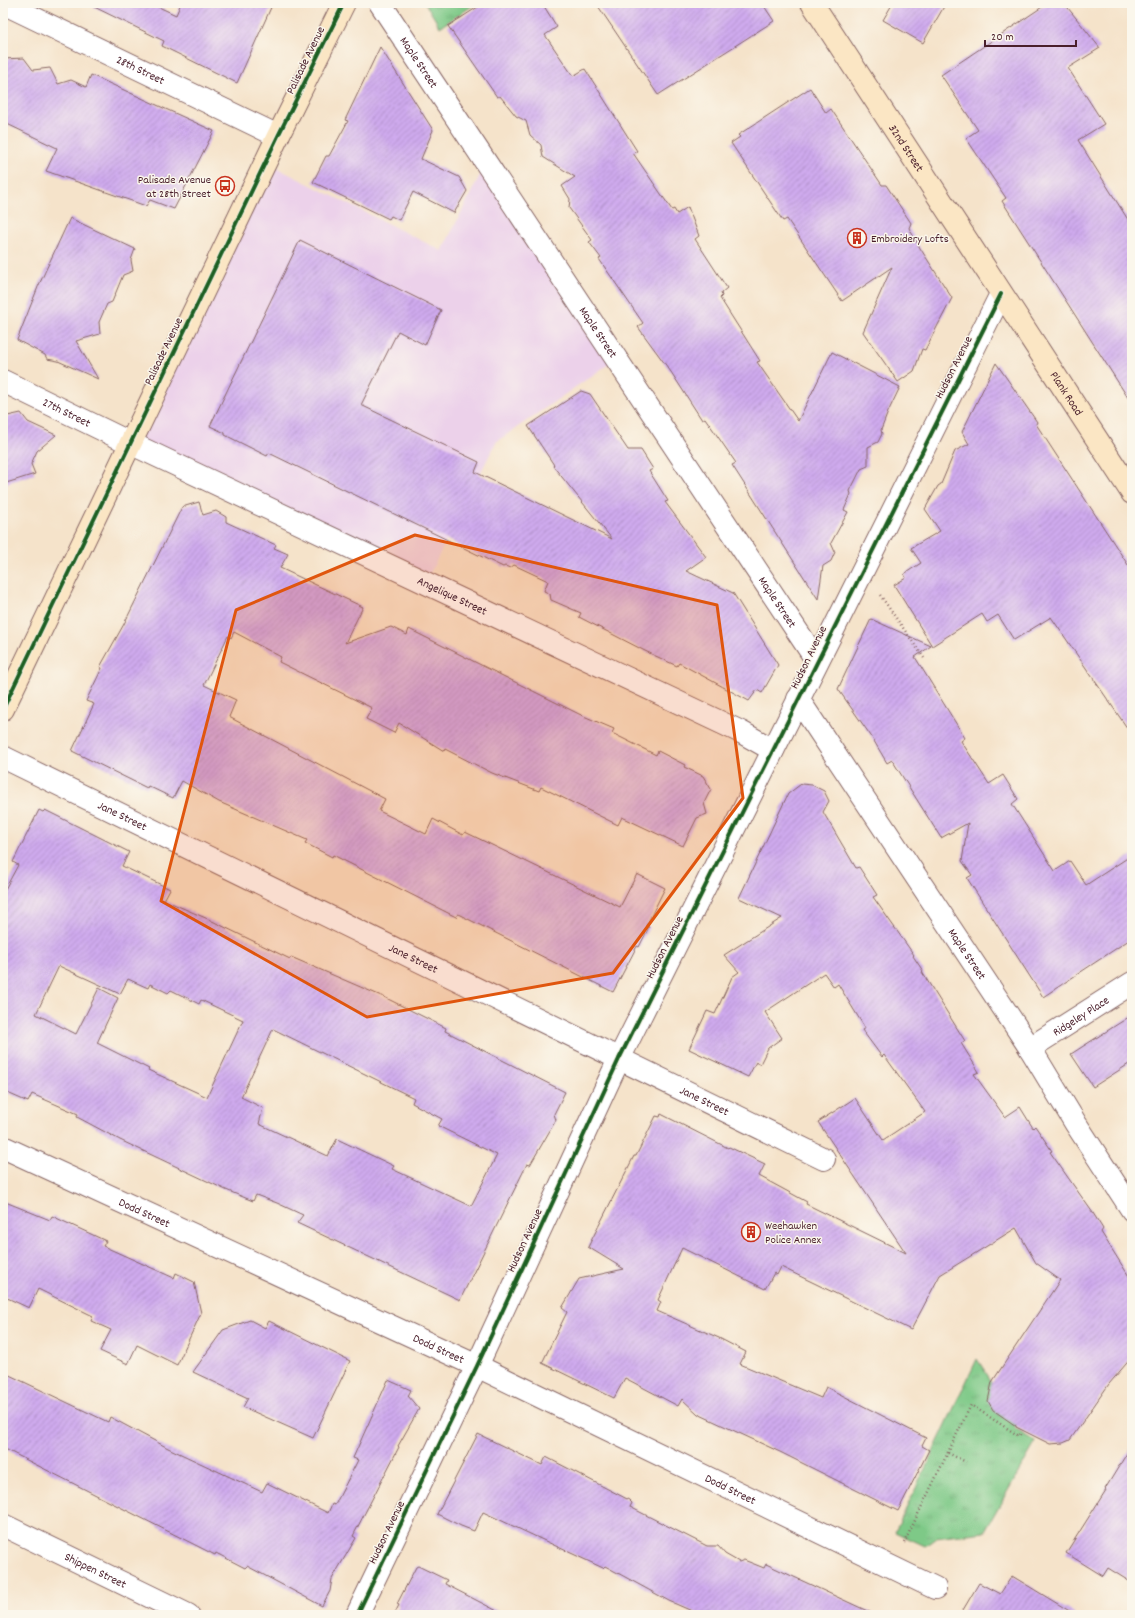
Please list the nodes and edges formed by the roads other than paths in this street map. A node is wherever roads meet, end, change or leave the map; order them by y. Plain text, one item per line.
1 (3, 3) edge
2 (344, 3) edge
3 (380, 3) edge
4 (812, 3) edge
5 (278, 136) junction
6 (1001, 294) junction
7 (3, 380) edge
8 (130, 443) junction
9 (1132, 493) edge
10 (817, 661) junction
11 (798, 699) junction
12 (3, 709) edge
13 (773, 750) junction
14 (3, 757) edge
15 (1132, 983) edge
16 (1030, 1048) junction
17 (619, 1058) junction
18 (3, 1147) edge
19 (824, 1159) dead end
20 (1132, 1210) edge
21 (477, 1366) junction
22 (3, 1525) edge
23 (935, 1588) dead end
24 (188, 1615) edge
25 (357, 1615) edge

1 - 5 street, 28th Street
2 - 5 main road, Palisade Avenue
3 - 10 street, Maple Street
4 - 6 main road, 32nd Street
5 - 8 main road, Palisade Avenue
6 - 9 main road, Plank Road
6 - 10 street, Hudson Avenue
7 - 8 street, 27th Street
8 - 12 main road, Palisade Avenue
8 - 13 street, Angelique Street
10 - 11 street, Hudson Avenue
11 - 13 street, Hudson Avenue
11 - 16 street, Maple Street
13 - 17 street, Hudson Avenue
14 - 17 street, Jane Street
15 - 16 street, Ridgeley Place
16 - 20 street, Maple Street
17 - 19 street, Jane Street
17 - 21 street, Hudson Avenue
18 - 21 street, Dodd Street
21 - 23 street, Dodd Street
21 - 25 street, Hudson Avenue
22 - 24 street, Shippen Street

